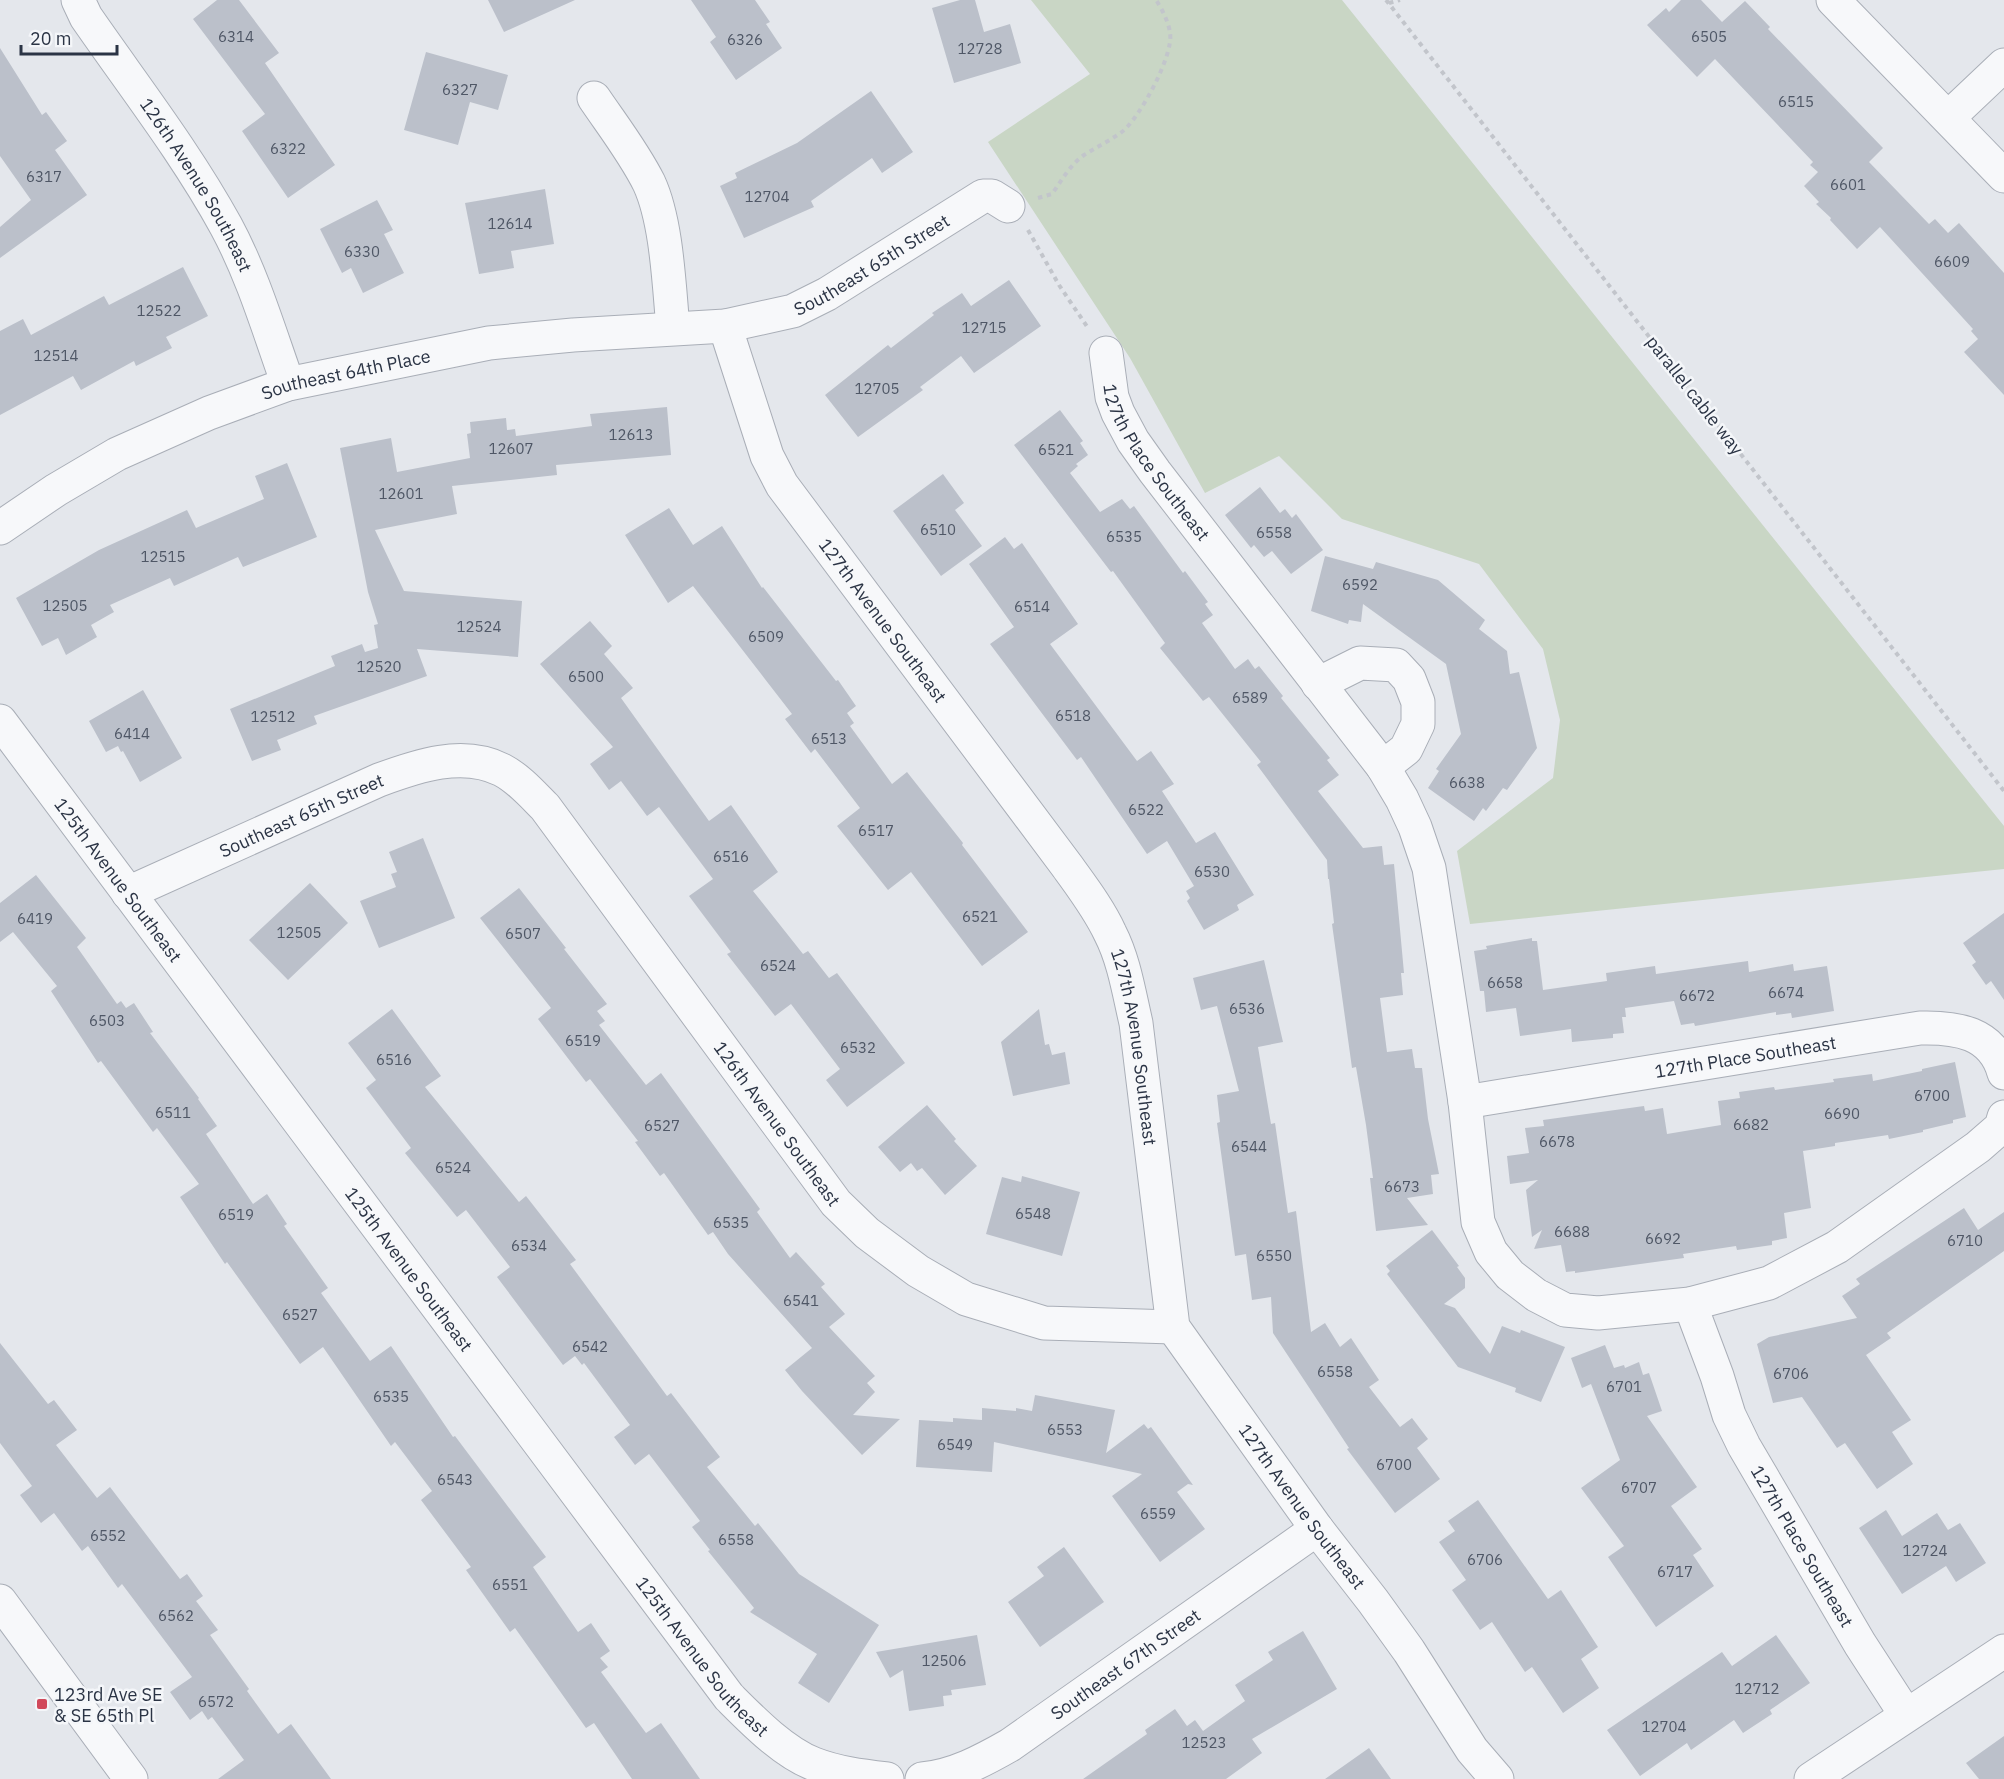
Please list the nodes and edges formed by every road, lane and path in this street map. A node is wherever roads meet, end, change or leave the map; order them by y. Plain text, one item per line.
1 (78, 0) edge
2 (1156, 0) edge
3 (1400, 0) edge
4 (1833, 0) edge
5 (1387, 2) edge
6 (2004, 65) edge
7 (594, 98) dead end
8 (1949, 117) junction
9 (2004, 176) edge
10 (1017, 215) junction
11 (725, 326) junction
12 (673, 328) junction
13 (1106, 353) joint
14 (288, 384) junction
15 (0, 528) edge
16 (1318, 684) junction
17 (0, 721) edge
18 (482, 763) joint
19 (1383, 767) junction
20 (2004, 791) edge
21 (128, 893) junction
22 (2004, 1073) edge
23 (1465, 1102) junction
24 (2004, 1117) edge
25 (1690, 1304) junction
26 (1173, 1328) junction
27 (1317, 1529) junction
28 (0, 1601) edge
29 (2004, 1651) edge
30 (1906, 1715) junction
31 (131, 1779) edge
32 (887, 1779) edge
33 (922, 1779) edge
34 (1497, 1779) edge
35 (1811, 1779) edge

1 - 14 street, 126th Avenue Southeast
2 - 10 path
3 - 5 path
4 - 8 street
5 - 20 path, parallel cable way
6 - 8 street
7 - 12 street
8 - 9 street
10 - 11 street, Southeast 65th Street
10 - 13 path
11 - 12 street, Southeast 64th Place
11 - 26 street, 127th Avenue Southeast
12 - 14 street, Southeast 64th Place
13 - 16 street, 127th Place Southeast
14 - 15 street, Southeast 64th Place
16 - 19 street, 127th Place Southeast
16 - 19 street
17 - 21 street, 125th Avenue Southeast
18 - 21 street, Southeast 65th Street
18 - 26 street, 126th Avenue Southeast
19 - 23 street, 127th Place Southeast
21 - 32 street, 125th Avenue Southeast
22 - 23 street, 127th Place Southeast
23 - 25 street, 127th Place Southeast
24 - 25 street, 127th Place Southeast
25 - 30 street, 127th Place Southeast
26 - 27 street, 127th Avenue Southeast
27 - 33 street, Southeast 67th Street
27 - 34 street, 127th Avenue Southeast
28 - 31 street
29 - 30 street
30 - 35 street

